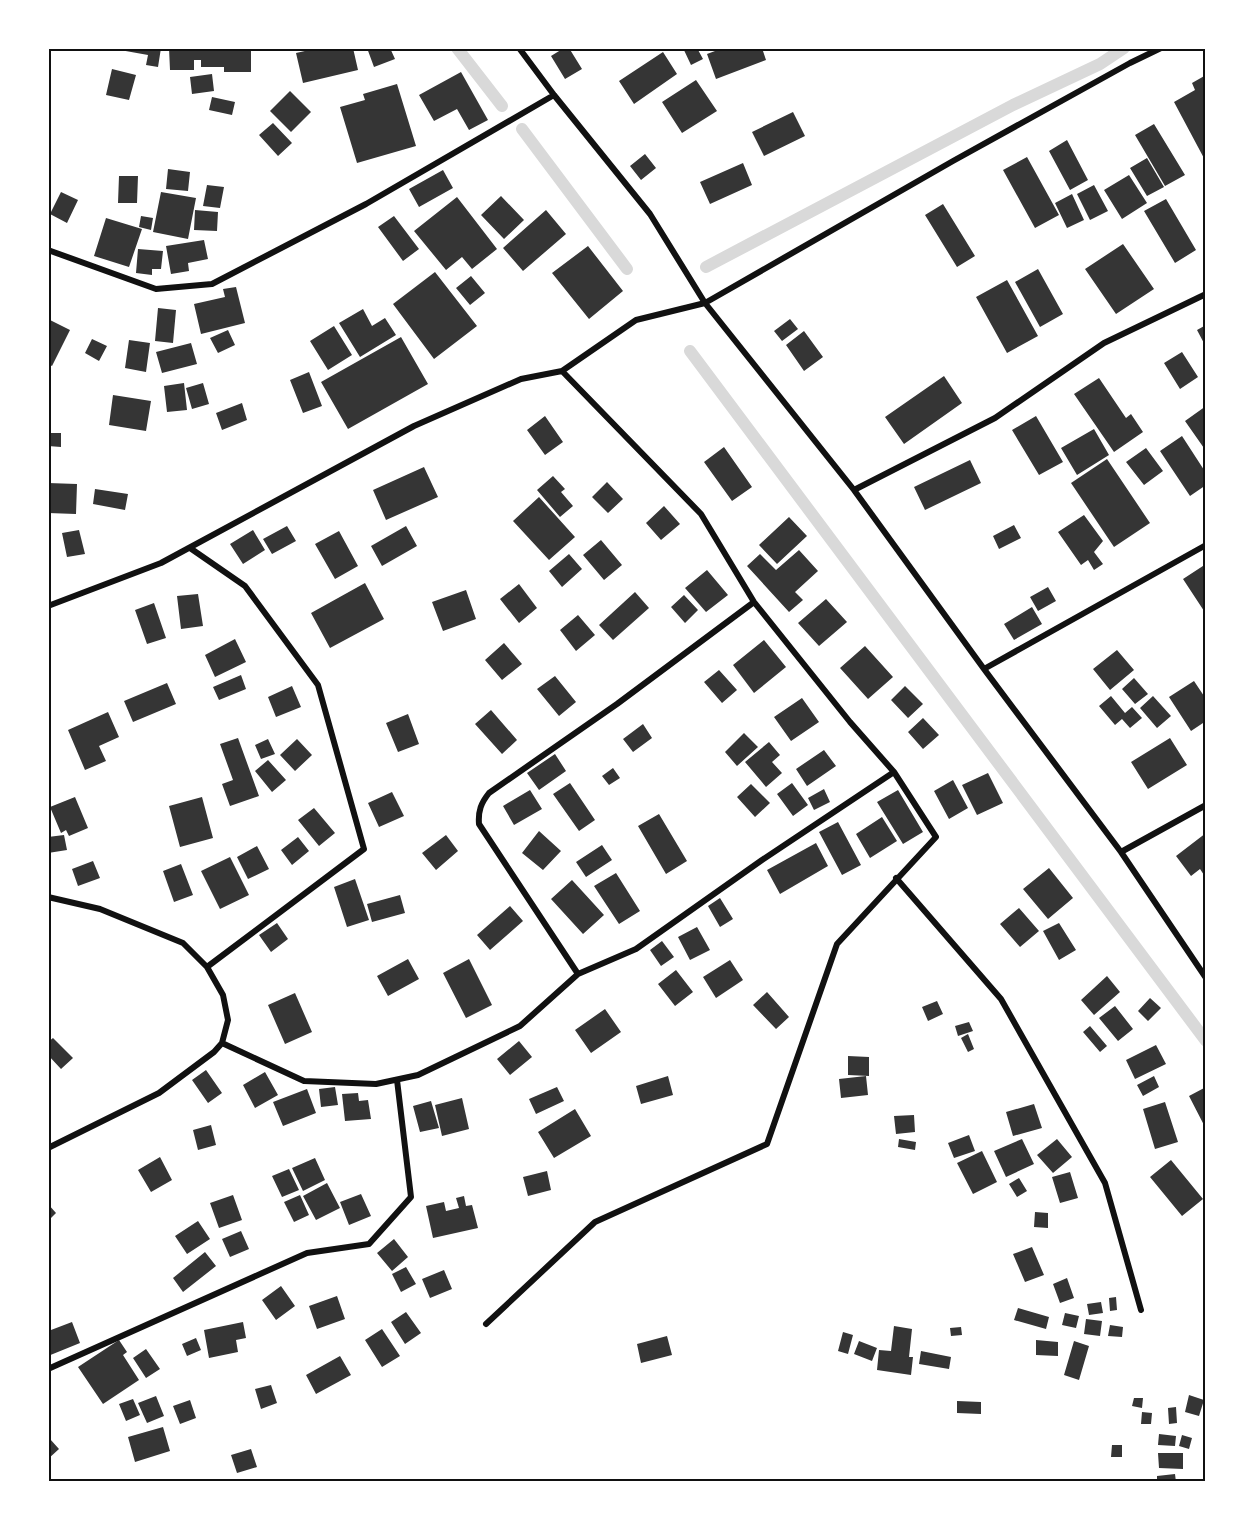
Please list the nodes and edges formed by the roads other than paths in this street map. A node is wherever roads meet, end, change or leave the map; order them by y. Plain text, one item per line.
1 (519, 48) edge
2 (1161, 48) edge
3 (554, 95) junction
4 (48, 250) edge
5 (1206, 294) edge
6 (705, 303) junction
7 (562, 371) junction
8 (854, 490) junction
9 (1206, 545) edge
10 (189, 548) junction
11 (754, 602) junction
12 (48, 606) edge
13 (984, 669) junction
14 (894, 772) junction
15 (1206, 805) edge
16 (1121, 852) junction
17 (896, 878) junction
18 (48, 897) edge
19 (207, 966) junction
20 (578, 974) junction
21 (1206, 978) edge
22 (222, 1044) junction
23 (397, 1080) junction
24 (48, 1148) edge
25 (1141, 1310) dead end
26 (486, 1324) dead end
27 (48, 1369) edge

1 - 3 street
2 - 6 street
3 - 4 street
3 - 6 street
5 - 8 street
6 - 7 street
6 - 8 street
7 - 10 street
7 - 11 street
8 - 13 street
9 - 13 street
10 - 12 street
10 - 19 street
11 - 14 street
11 - 20 street
13 - 16 street
14 - 17 street
14 - 20 street
15 - 16 street
16 - 21 street
17 - 25 street
17 - 26 street
18 - 19 street
19 - 22 street
20 - 23 street
22 - 23 street
22 - 24 street
23 - 27 street

